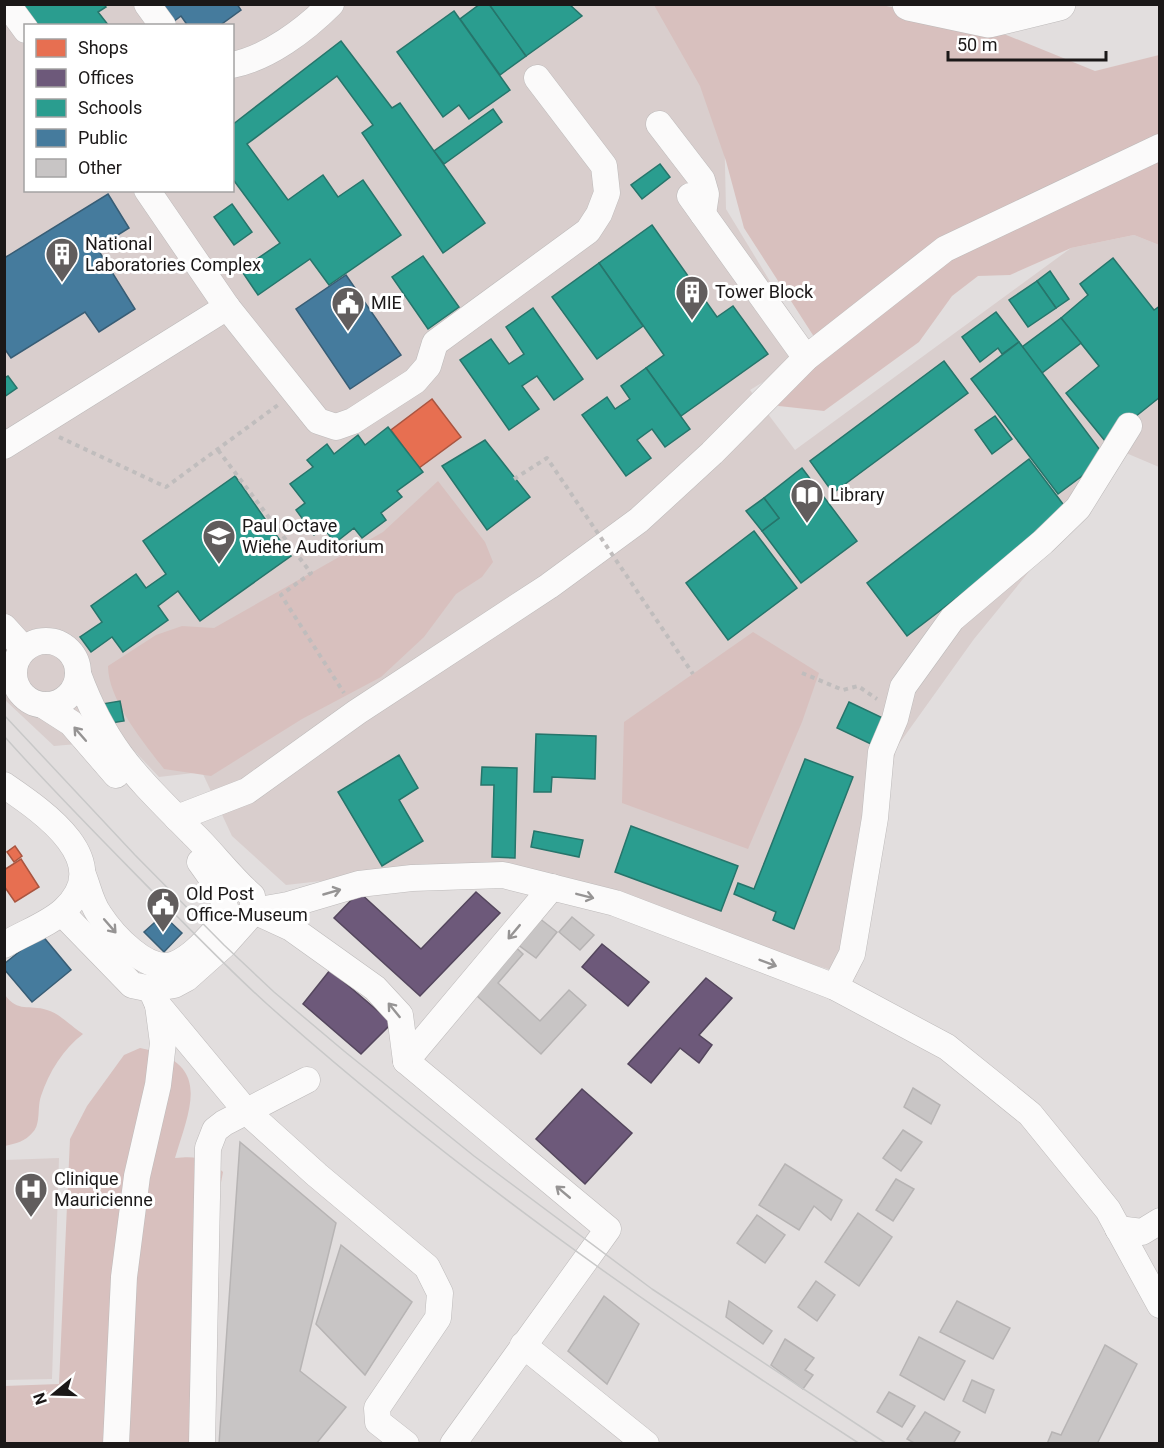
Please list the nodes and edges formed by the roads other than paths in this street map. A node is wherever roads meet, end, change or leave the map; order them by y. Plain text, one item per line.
1 (7, 4) edge
2 (147, 4) edge
3 (331, 4) edge
4 (909, 4) edge
5 (1059, 4) edge
6 (162, 24) edge
7 (24, 27) edge
8 (234, 64) edge
9 (537, 78) dead end
10 (665, 132) dead end
11 (1160, 147) edge
12 (148, 192) edge
13 (228, 307) junction
14 (806, 358) junction
15 (1129, 426) dead end
16 (7, 439) edge
17 (4, 627) edge
18 (24, 650) junction
19 (78, 674) junction
20 (43, 705) junction
21 (141, 784) junction
22 (4, 785) edge
23 (221, 802) junction
24 (177, 818) junction
25 (83, 875) junction
26 (552, 887) junction
27 (254, 910) junction
28 (62, 913) junction
29 (4, 945) edge
30 (835, 987) junction
31 (154, 997) junction
32 (406, 1061) junction
33 (308, 1080) dead end
34 (246, 1111) junction
35 (1160, 1221) edge
36 (1118, 1229) junction
37 (1160, 1305) edge
38 (523, 1345) junction
39 (613, 1431) edge
40 (116, 1443) edge
41 (202, 1443) edge
42 (406, 1443) edge
43 (453, 1443) edge
44 (646, 1443) edge

1 - 7 street
2 - 6 street
3 - 8 street
4 - 5 highway
9 - 13 street
10 - 14 street
11 - 14 street
12 - 13 street
13 - 16 street
14 - 23 street
15 - 30 street
17 - 18 street
18 - 19 street
18 - 20 street
19 - 20 street
19 - 21 street
25 -> 20 street
21 - 23 street
21 - 24 street
22 - 25 street
23 - 24 street
24 - 27 street
25 - 28 street
27 -> 26 street
26 -> 30 street
26 -> 32 street
27 - 31 street
32 -> 27 street
28 - 29 street
28 - 31 street
30 - 36 street
31 - 34 street
31 - 40 street
38 -> 32 street
33 - 34 street
34 - 41 street
34 - 42 street
35 - 36 street
36 - 37 street
38 - 39 street
38 - 43 street
39 - 44 street

